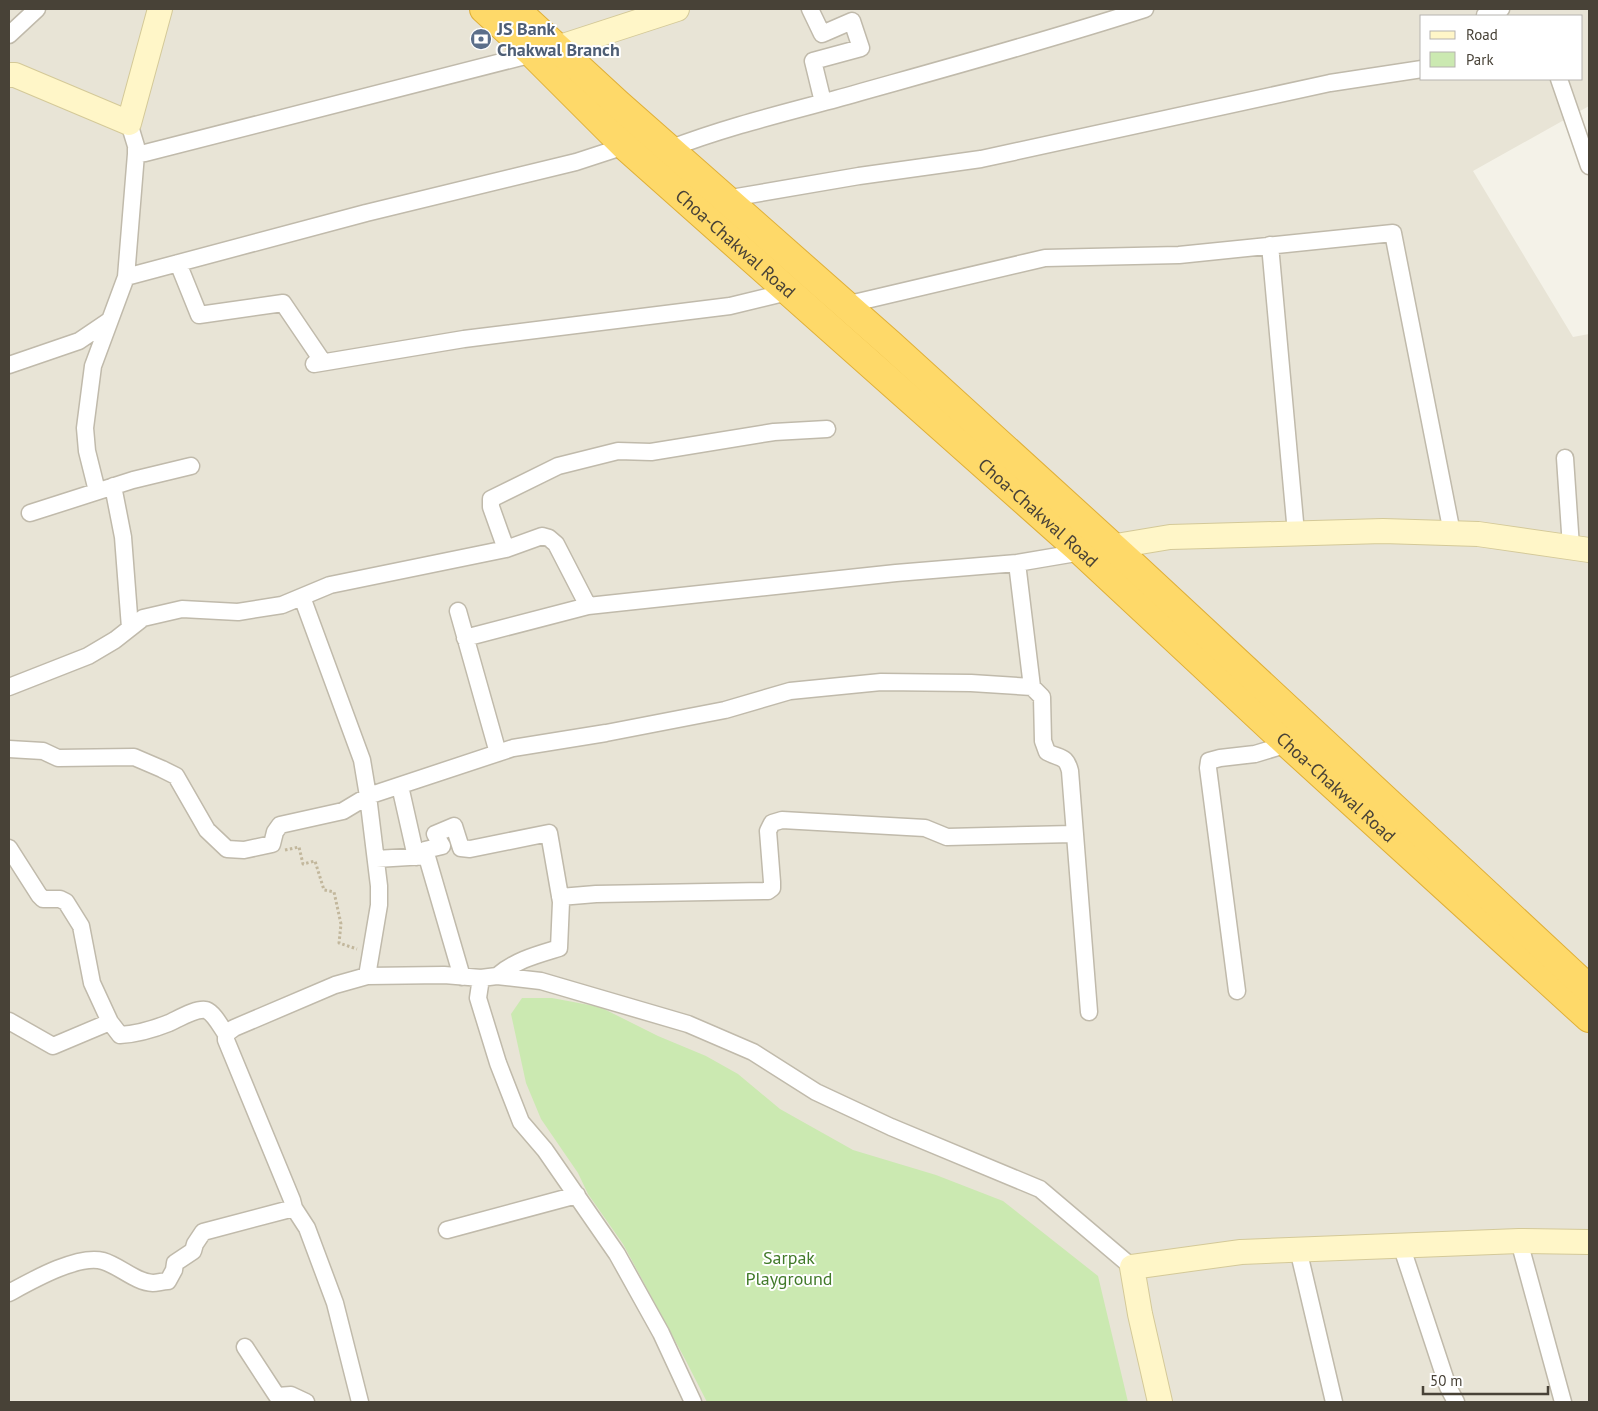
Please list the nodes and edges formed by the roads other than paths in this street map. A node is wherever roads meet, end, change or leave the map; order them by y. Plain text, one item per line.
1 (37, 9) edge
2 (160, 9) edge
3 (484, 9) edge
4 (515, 9) edge
5 (673, 9) edge
6 (810, 9) edge
7 (1145, 9) edge
8 (1501, 9) edge
9 (1485, 15) edge
10 (9, 35) edge
11 (545, 51) junction
12 (1420, 68) edge
13 (9, 75) edge
14 (1559, 80) edge
15 (824, 102) junction
16 (129, 123) junction
17 (625, 146) junction
18 (669, 149) junction
19 (136, 154) junction
20 (1589, 166) edge
21 (725, 199) junction
22 (1270, 245) junction
23 (178, 263) junction
24 (126, 277) junction
25 (788, 292) junction
26 (845, 305) junction
27 (110, 320) junction
28 (9, 365) edge
29 (826, 429) dead end
30 (1565, 458) dead end
31 (191, 466) dead end
32 (113, 486) junction
33 (97, 491) junction
34 (30, 512) dead end
35 (1296, 533) junction
36 (1452, 533) junction
37 (1113, 547) junction
38 (1580, 548) edge
39 (506, 550) junction
40 (1082, 552) junction
41 (1017, 563) junction
42 (302, 597) junction
43 (588, 606) junction
44 (458, 611) dead end
45 (130, 628) junction
46 (465, 638) junction
47 (9, 687) edge
48 (1032, 687) junction
49 (1288, 744) junction
50 (9, 749) edge
51 (498, 753) junction
52 (400, 786) junction
53 (368, 796) junction
54 (1074, 834) junction
55 (9, 848) edge
56 (421, 856) junction
57 (376, 859) junction
58 (560, 897) junction
59 (367, 976) junction
60 (462, 977) junction
61 (489, 977) junction
62 (1589, 989) edge
63 (1237, 991) dead end
64 (1089, 1012) dead end
65 (1589, 1018) edge
66 (9, 1021) edge
67 (110, 1022) junction
68 (226, 1034) junction
69 (576, 1195) junction
70 (294, 1208) junction
71 (447, 1230) dead end
72 (1519, 1241) junction
73 (1589, 1242) edge
74 (1401, 1245) junction
75 (1298, 1249) junction
76 (1132, 1267) junction
77 (9, 1293) edge
78 (246, 1347) dead end
79 (306, 1402) edge
80 (360, 1402) edge
81 (693, 1402) edge
82 (1160, 1402) edge
83 (1334, 1402) edge
84 (1456, 1402) edge
85 (1563, 1402) edge

1 - 10 street
2 - 16 street
3 - 11 highway, Choa-Chakwal Road
4 - 11 highway
5 - 11 street
6 - 15 street
7 - 15 street
8 - 9 street
11 - 17 highway, Choa-Chakwal Road
11 - 18 highway
11 - 19 street
12 - 21 street
13 - 16 street
14 - 20 street
15 - 18 street
16 - 19 street
17 - 23 street
17 - 25 highway, Choa-Chakwal Road
18 - 21 highway
19 - 24 street
21 - 26 highway
22 - 26 street
22 - 35 street
22 - 36 street
23 - 24 street
23 - 25 street
24 - 27 street
25 - 40 highway, Choa-Chakwal Road
26 - 37 highway
27 - 28 street
27 - 33 street
29 - 39 street
30 - 38 street
31 - 32 street
32 - 33 street
32 - 45 street
33 - 34 street
35 - 36 street
35 - 37 street
36 - 38 street
37 - 40 street
37 - 62 highway
39 - 42 street
39 - 43 street
40 - 41 street
40 - 49 highway, Choa-Chakwal Road
41 - 43 street
41 - 48 street
42 - 45 street
42 - 53 street
43 - 46 street
44 - 46 street
45 - 47 street
46 - 51 street
48 - 51 street
48 - 54 street
49 - 63 street
49 - 65 highway, Choa-Chakwal Road
50 - 53 street
51 - 52 street
52 - 53 street
52 - 56 street
53 - 57 street
54 - 58 street
54 - 64 street
55 - 67 street
56 - 57 street
56 - 58 street
56 - 60 street
57 - 59 street
58 - 61 street
59 - 60 street
59 - 68 street
60 - 61 street
61 - 69 street
61 - 76 street
66 - 67 street
67 - 68 street
68 - 70 street
69 - 71 street
69 - 81 street
70 - 77 street
70 - 80 street
72 - 73 street
72 - 74 street
72 - 85 street
74 - 75 street
74 - 84 street
75 - 76 street
75 - 83 street
76 - 82 street
78 - 79 street

